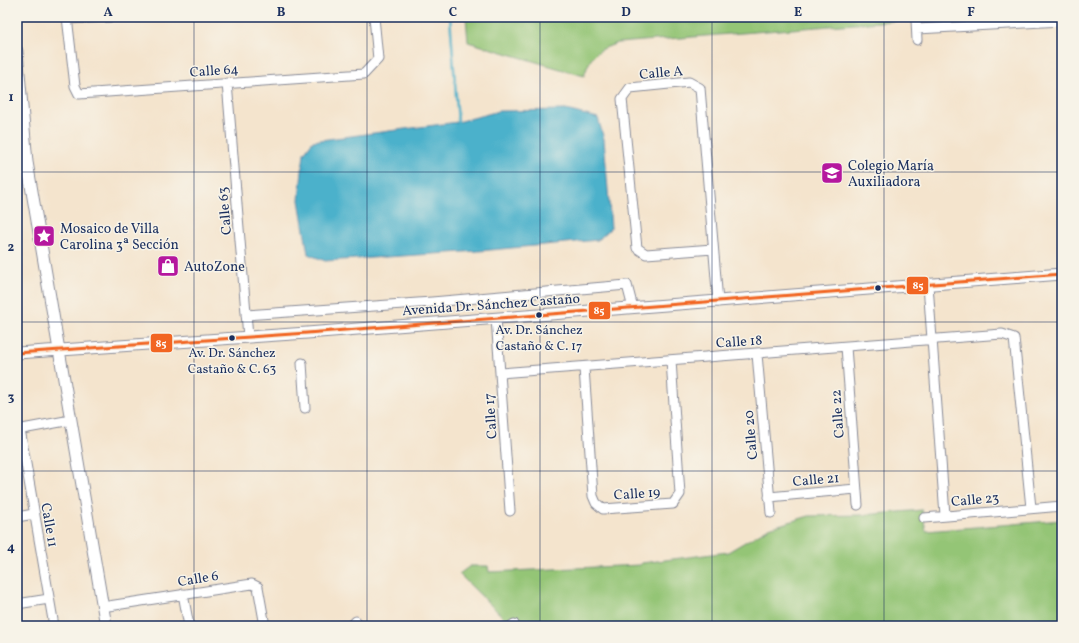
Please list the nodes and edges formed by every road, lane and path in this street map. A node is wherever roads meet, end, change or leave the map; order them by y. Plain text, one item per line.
1 (110, 17) edge
2 (374, 17) edge
3 (68, 18) edge
4 (1062, 21) edge
5 (917, 40) dead end
6 (17, 51) edge
7 (227, 83) junction
8 (22, 163) edge
9 (713, 248) junction
10 (1062, 274) edge
11 (928, 285) junction
12 (718, 302) junction
13 (633, 308) junction
14 (246, 315) junction
15 (496, 318) junction
16 (248, 337) junction
17 (932, 338) junction
18 (846, 347) junction
19 (59, 350) junction
20 (17, 354) edge
21 (757, 354) junction
22 (671, 360) junction
23 (302, 364) dead end
24 (584, 368) junction
25 (501, 373) junction
26 (305, 408) dead end
27 (71, 420) junction
28 (18, 429) edge
29 (856, 479) joint
30 (856, 489) junction
31 (770, 497) junction
32 (858, 505) dead end
33 (1062, 506) edge
34 (1030, 508) junction
35 (510, 511) dead end
36 (771, 513) dead end
37 (34, 514) junction
38 (946, 515) junction
39 (17, 517) edge
40 (924, 518) dead end
41 (183, 594) junction
42 (49, 599) junction
43 (17, 604) edge
44 (102, 607) junction
45 (54, 626) edge
46 (106, 626) edge
47 (189, 626) edge
48 (265, 626) edge

1 - 3 street, Calle 64
2 - 7 street, Calle 64
3 - 7 street, Calle 64
4 - 5 street
6 - 8 street
7 - 14 street, Calle 63
8 - 19 street
9 - 9 street, Calle A
9 - 12 street, Calle A
10 - 11 street, Avenida Dr. Sánchez Castaño
11 - 12 street, Avenida Dr. Sánchez Castaño
11 - 17 street, Calle 23
12 - 13 street, Avenida Dr. Sánchez Castaño
13 - 14 street
13 - 15 street, Avenida Dr. Sánchez Castaño
14 - 16 street, Calle 63
15 - 16 street, Avenida Dr. Sánchez Castaño
15 - 25 street, Calle 17
16 - 19 street, Avenida Dr. Sánchez Castaño
17 - 18 street, Calle 18
17 - 34 street, Calle 18
17 - 38 street, Calle 23
18 - 21 street, Calle 18
18 - 29 street, Calle 22
19 - 20 street, Avenida Dr. Sánchez Castaño
19 - 27 street
21 - 22 street, Calle 18
21 - 31 street, Calle 20
22 - 24 street, Calle 18
22 - 24 street, Calle 19
23 - 26 street
24 - 25 street, Calle 18
25 - 35 street, Calle 17
27 - 28 street
27 - 44 street
28 - 37 street, Calle 11
29 - 30 street, Calle 21
30 - 31 street, Calle 21
30 - 32 street
31 - 36 street, Calle 20
33 - 34 street, Calle 23
34 - 38 street, Calle 23
37 - 39 street
37 - 42 street, Calle 11
38 - 40 street
41 - 44 street, Calle 6
41 - 47 street
41 - 48 street, Calle 6
42 - 43 street
42 - 45 street, Calle 11
44 - 46 street

